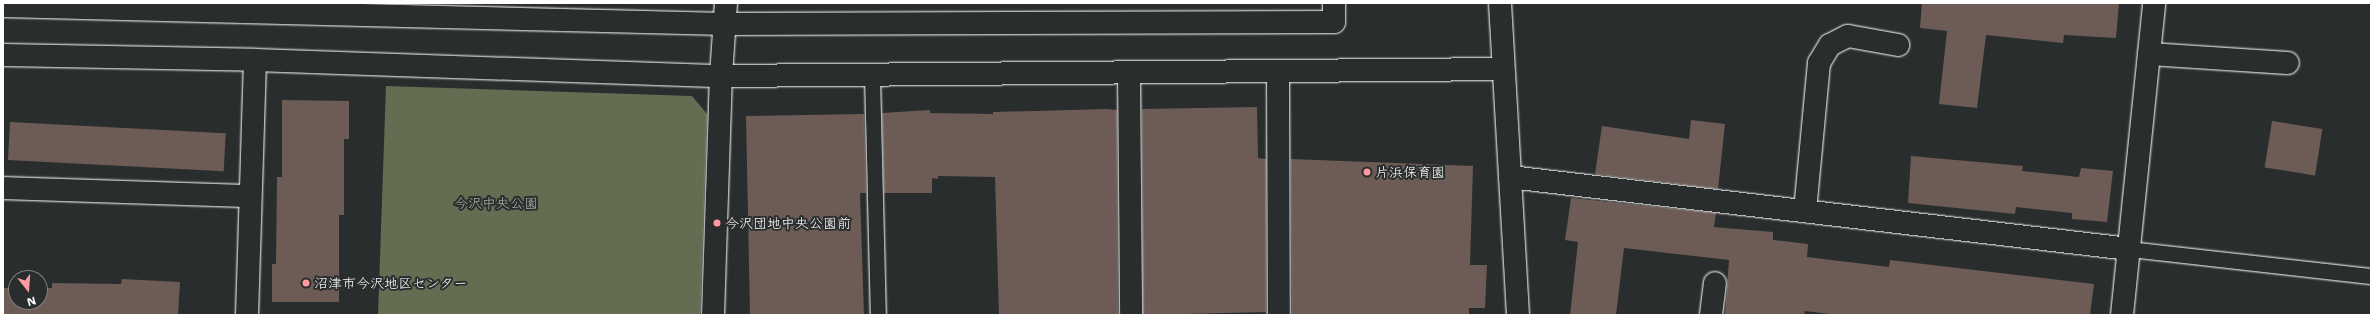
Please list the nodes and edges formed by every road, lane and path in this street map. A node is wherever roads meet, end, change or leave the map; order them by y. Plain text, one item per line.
1 (1334, 3) edge
2 (1500, 3) edge
3 (2154, 3) edge
4 (3, 6) edge
5 (67, 6) edge
6 (726, 13) edge
7 (1898, 45) dead end
8 (2148, 54) junction
9 (3, 55) edge
10 (255, 60) junction
11 (2288, 63) dead end
12 (1503, 69) junction
13 (1278, 71) junction
14 (1129, 72) junction
15 (872, 75) junction
16 (721, 76) junction
17 (1510, 177) junction
18 (3, 188) edge
19 (250, 196) junction
20 (1805, 211) junction
21 (2129, 249) junction
22 (2371, 276) edge
23 (1715, 283) dead end
24 (247, 315) edge
25 (713, 315) edge
26 (878, 315) edge
27 (1131, 315) edge
28 (1279, 315) edge
29 (1518, 315) edge
30 (1711, 315) edge
31 (2122, 315) edge

1 - 6 street
2 - 12 street
3 - 8 street
4 - 5 street
5 - 6 street
6 - 16 street
7 - 20 street
8 - 11 street
8 - 21 street
9 - 10 street
10 - 16 street
10 - 19 street
12 - 13 street
12 - 17 street
13 - 14 street
13 - 28 street
14 - 15 street
14 - 27 street
15 - 16 street
15 - 26 lane
16 - 25 street
17 - 20 street
17 - 29 street
18 - 19 street
19 - 24 street
20 - 21 street
21 - 22 lane
21 - 31 street
23 - 30 street

